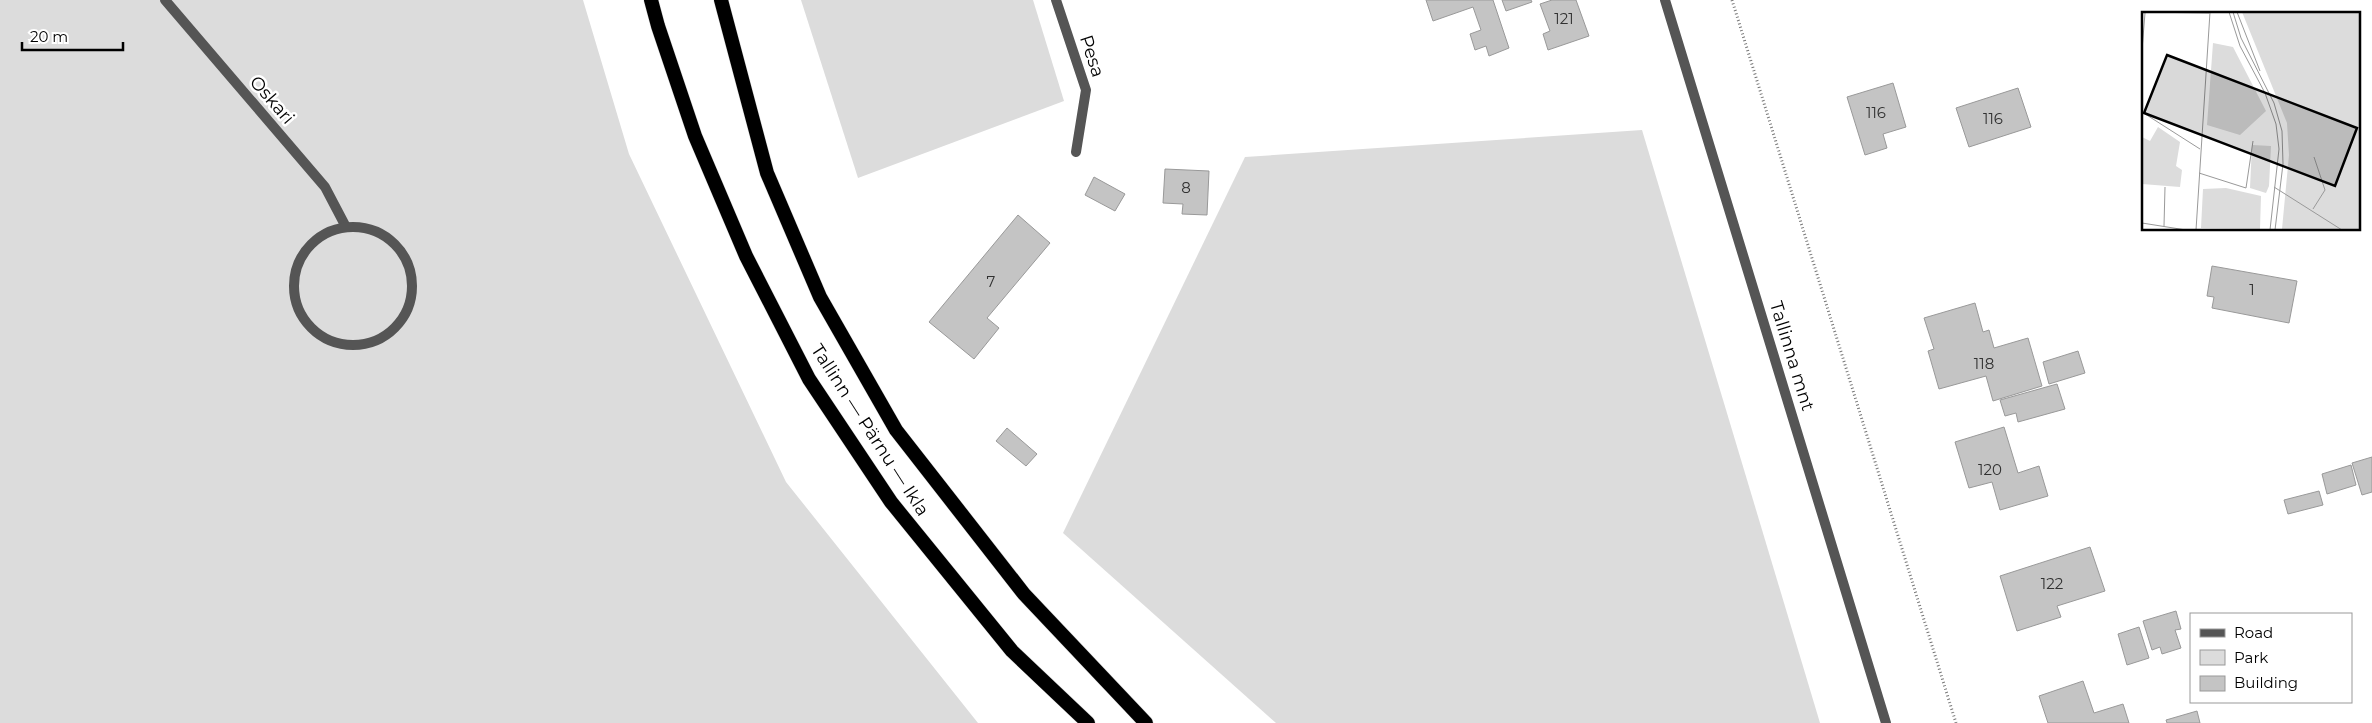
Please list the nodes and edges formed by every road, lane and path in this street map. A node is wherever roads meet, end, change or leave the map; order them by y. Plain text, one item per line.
1 (165, 0) edge
2 (651, 0) edge
3 (721, 0) edge
4 (1056, 0) edge
5 (1665, 0) edge
6 (1732, 0) edge
7 (1076, 152) dead end
8 (346, 227) junction
9 (1088, 723) edge
10 (1146, 723) edge
11 (1886, 723) edge
12 (1956, 723) edge

1 - 8 street, Oskari
2 - 9 highway, Tallinn — Pärnu — Ikla
3 - 10 highway, Tallinn — Pärnu — Ikla
4 - 7 street, Pesa
5 - 11 street, Tallinna mnt
6 - 12 path
8 - 8 street

